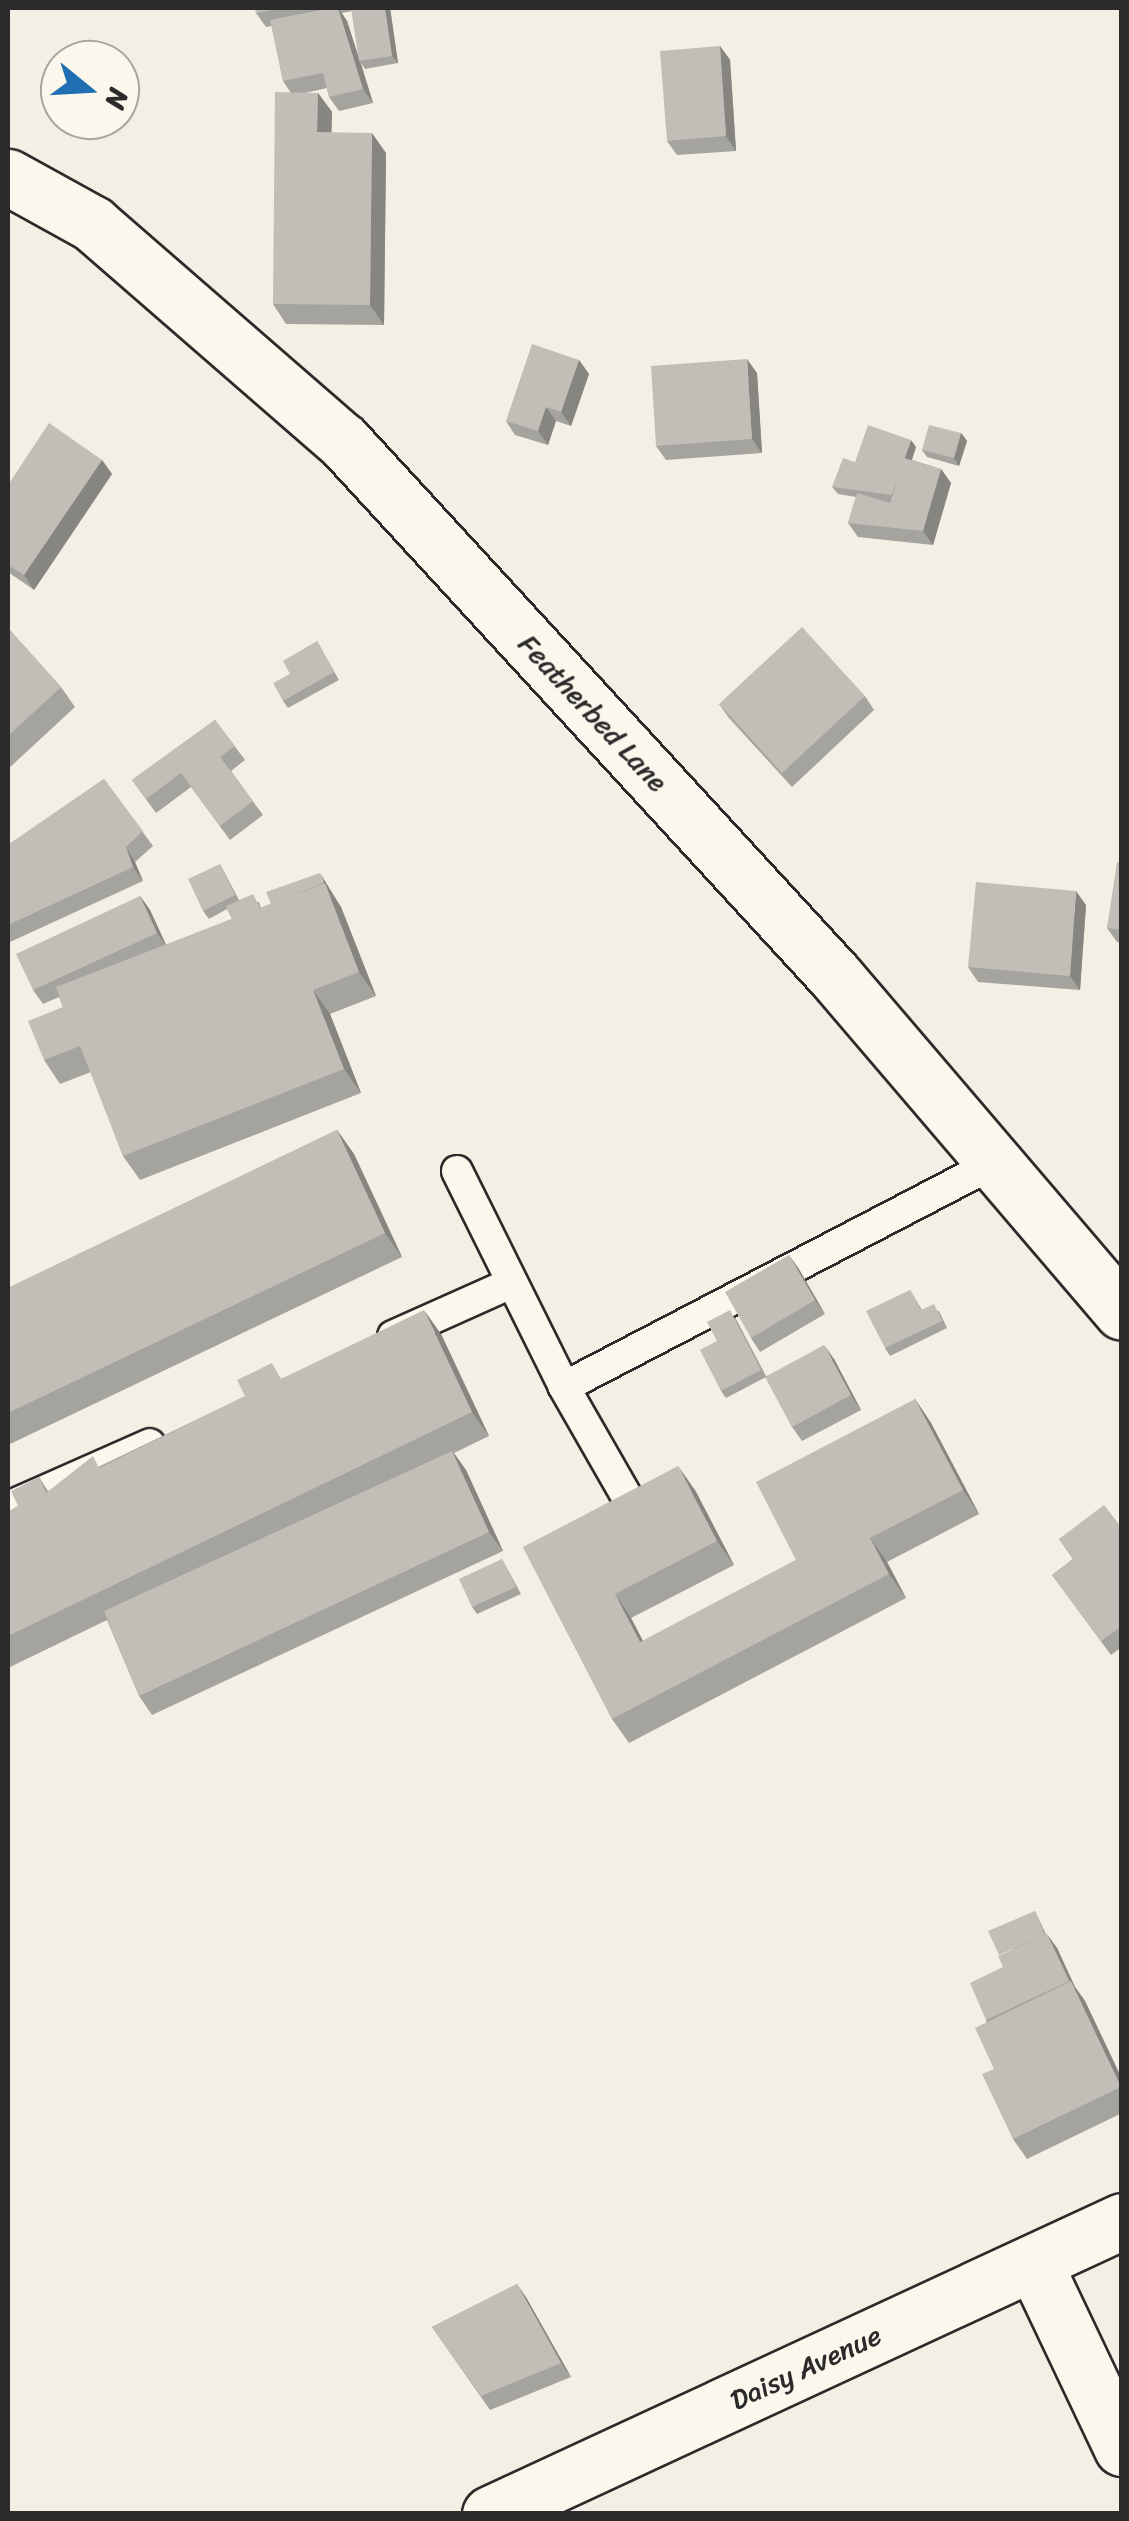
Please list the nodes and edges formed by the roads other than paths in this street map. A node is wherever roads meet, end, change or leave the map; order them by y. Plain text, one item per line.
1 (8, 177) edge
2 (995, 1164) junction
3 (457, 1172) dead end
4 (509, 1284) junction
5 (1122, 1312) edge
6 (366, 1348) edge
7 (564, 1387) junction
8 (186, 1428) edge
9 (627, 1498) edge
10 (8, 1508) edge
11 (1122, 2221) edge
12 (1034, 2263) junction
13 (1122, 2448) edge
14 (490, 2514) edge

1 - 2 main road, Featherbed Lane
2 - 5 main road, Featherbed Lane
2 - 7 lane
3 - 4 lane
4 - 6 lane
4 - 7 lane
7 - 9 lane
8 - 10 lane
11 - 12 main road, Daisy Avenue
12 - 13 main road
12 - 14 main road, Daisy Avenue

